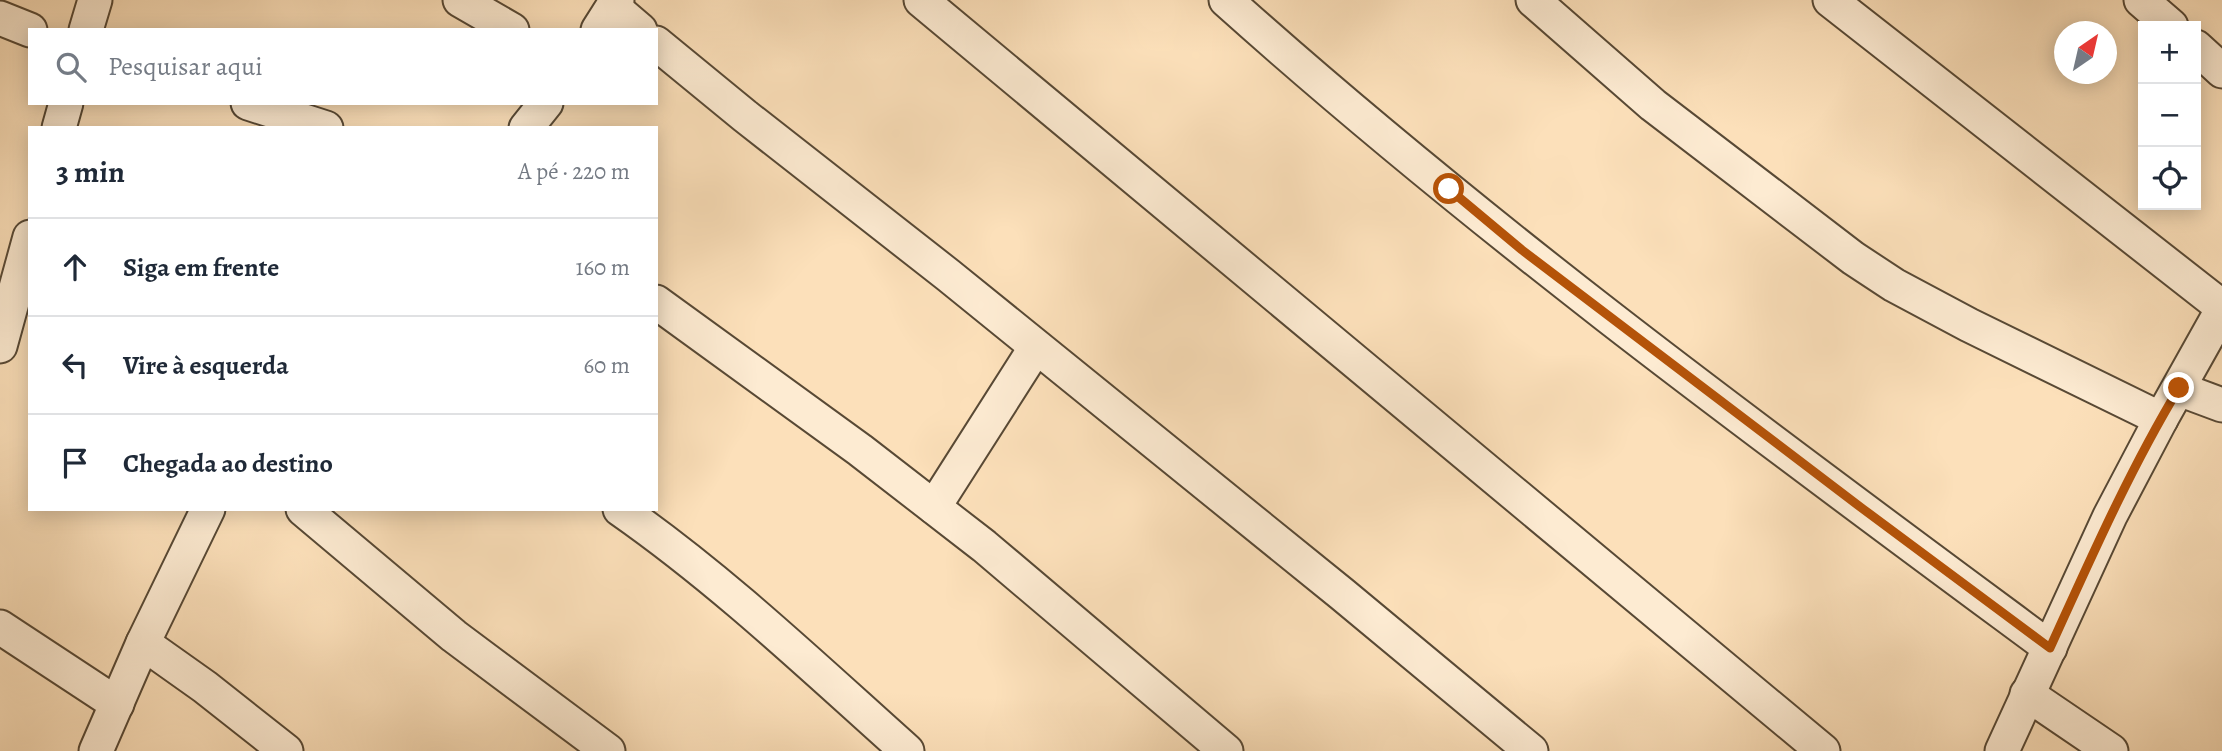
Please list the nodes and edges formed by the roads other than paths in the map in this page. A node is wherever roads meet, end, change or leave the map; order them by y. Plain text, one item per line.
1 (95, 0) edge
2 (460, 0) edge
3 (920, 0) edge
4 (1226, 0) edge
5 (1533, 0) edge
6 (1830, 0) edge
7 (2140, 0) edge
8 (609, 12) edge
9 (0, 18) edge
10 (2165, 21) edge
11 (87, 28) edge
12 (509, 28) edge
13 (637, 28) edge
14 (28, 29) edge
15 (658, 45) edge
16 (2201, 52) edge
17 (2222, 71) edge
18 (65, 105) edge
19 (254, 105) edge
20 (543, 105) edge
21 (60, 126) edge
22 (320, 126) edge
23 (528, 126) edge
24 (28, 244) edge
25 (658, 303) edge
26 (2222, 308) edge
27 (0, 346) edge
28 (1036, 347) junction
29 (2179, 388) junction
30 (2222, 405) edge
31 (2161, 419) junction
32 (934, 507) junction
33 (207, 511) edge
34 (305, 511) edge
35 (623, 511) edge
36 (0, 627) edge
37 (143, 643) junction
38 (2050, 648) junction
39 (2027, 694) junction
40 (117, 704) junction
41 (96, 751) edge
42 (285, 751) edge
43 (608, 751) edge
44 (907, 751) edge
45 (1226, 751) edge
46 (1531, 751) edge
47 (1823, 751) edge
48 (2002, 751) edge
49 (2111, 751) edge

1 - 11 street
2 - 12 street
3 - 47 street
4 - 38 street
5 - 31 street
6 - 26 street
7 - 10 street
8 - 13 street
9 - 14 street
15 - 28 street
16 - 17 street
18 - 21 street
19 - 22 street
20 - 23 street
24 - 27 street
25 - 32 street
26 - 29 street
28 - 32 street
28 - 46 street
29 - 30 street
29 - 31 street
31 - 38 street
32 - 45 street
33 - 37 street
34 - 43 street
35 - 44 street
36 - 40 street
37 - 40 street
37 - 42 street
38 - 39 street
39 - 48 street
39 - 49 street
40 - 41 street

